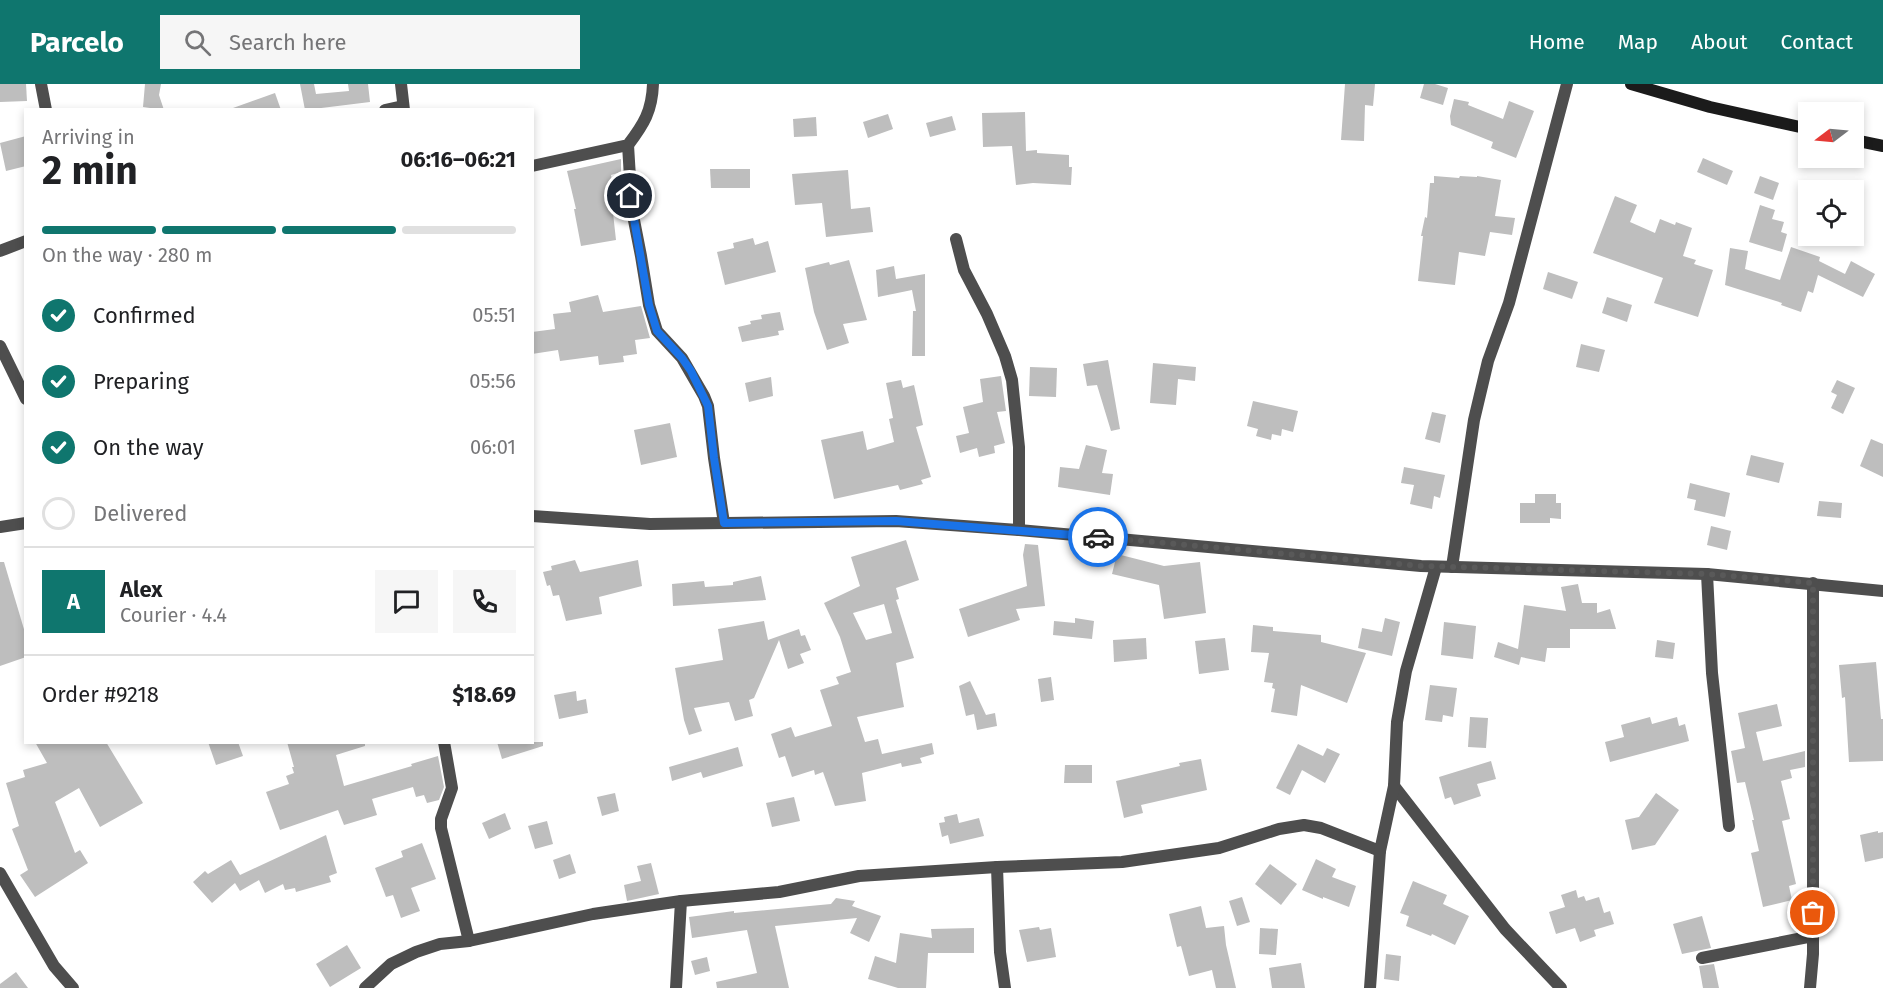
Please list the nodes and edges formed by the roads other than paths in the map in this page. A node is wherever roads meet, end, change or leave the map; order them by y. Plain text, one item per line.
1 (41, 84) edge
2 (401, 84) edge
3 (653, 84) edge
4 (1567, 84) edge
5 (1631, 84) edge
6 (46, 108) edge
7 (404, 108) edge
8 (1798, 127) edge
9 (1864, 142) edge
10 (628, 145) junction
11 (1883, 146) edge
12 (534, 166) edge
13 (956, 239) dead end
14 (24, 242) edge
15 (0, 251) edge
16 (0, 346) edge
17 (24, 395) edge
18 (534, 516) edge
19 (24, 523) edge
20 (724, 523) junction
21 (0, 527) edge
22 (1019, 530) junction
23 (1436, 567) junction
24 (1452, 567) junction
25 (1707, 574) junction
26 (1813, 583) junction
27 (1883, 591) edge
28 (444, 744) edge
29 (1394, 786) junction
30 (1729, 826) dead end
31 (1380, 851) junction
32 (997, 867) junction
33 (0, 873) edge
34 (681, 901) junction
35 (1813, 936) junction
36 (470, 941) junction
37 (1702, 958) dead end
38 (73, 988) edge
39 (365, 988) edge
40 (676, 988) edge
41 (1005, 988) edge
42 (1370, 988) edge
43 (1561, 988) edge
44 (1810, 988) edge

1 - 6 street
2 - 7 street
3 - 10 street
4 - 24 street
5 - 8 main road
9 - 11 main road
10 - 12 street
10 - 20 street
13 - 22 street
14 - 15 street
16 - 17 street
18 - 20 street
19 - 21 street
20 - 22 street
22 - 23 street
23 - 24 street
23 - 29 street
24 - 25 street
25 - 26 street
25 - 30 street
26 - 27 street
26 - 35 street
28 - 36 street
29 - 31 street
29 - 43 street
31 - 32 street
31 - 42 street
32 - 34 street
32 - 41 street
33 - 38 street
34 - 36 street
34 - 40 street
35 - 37 street
35 - 44 street
36 - 39 street

